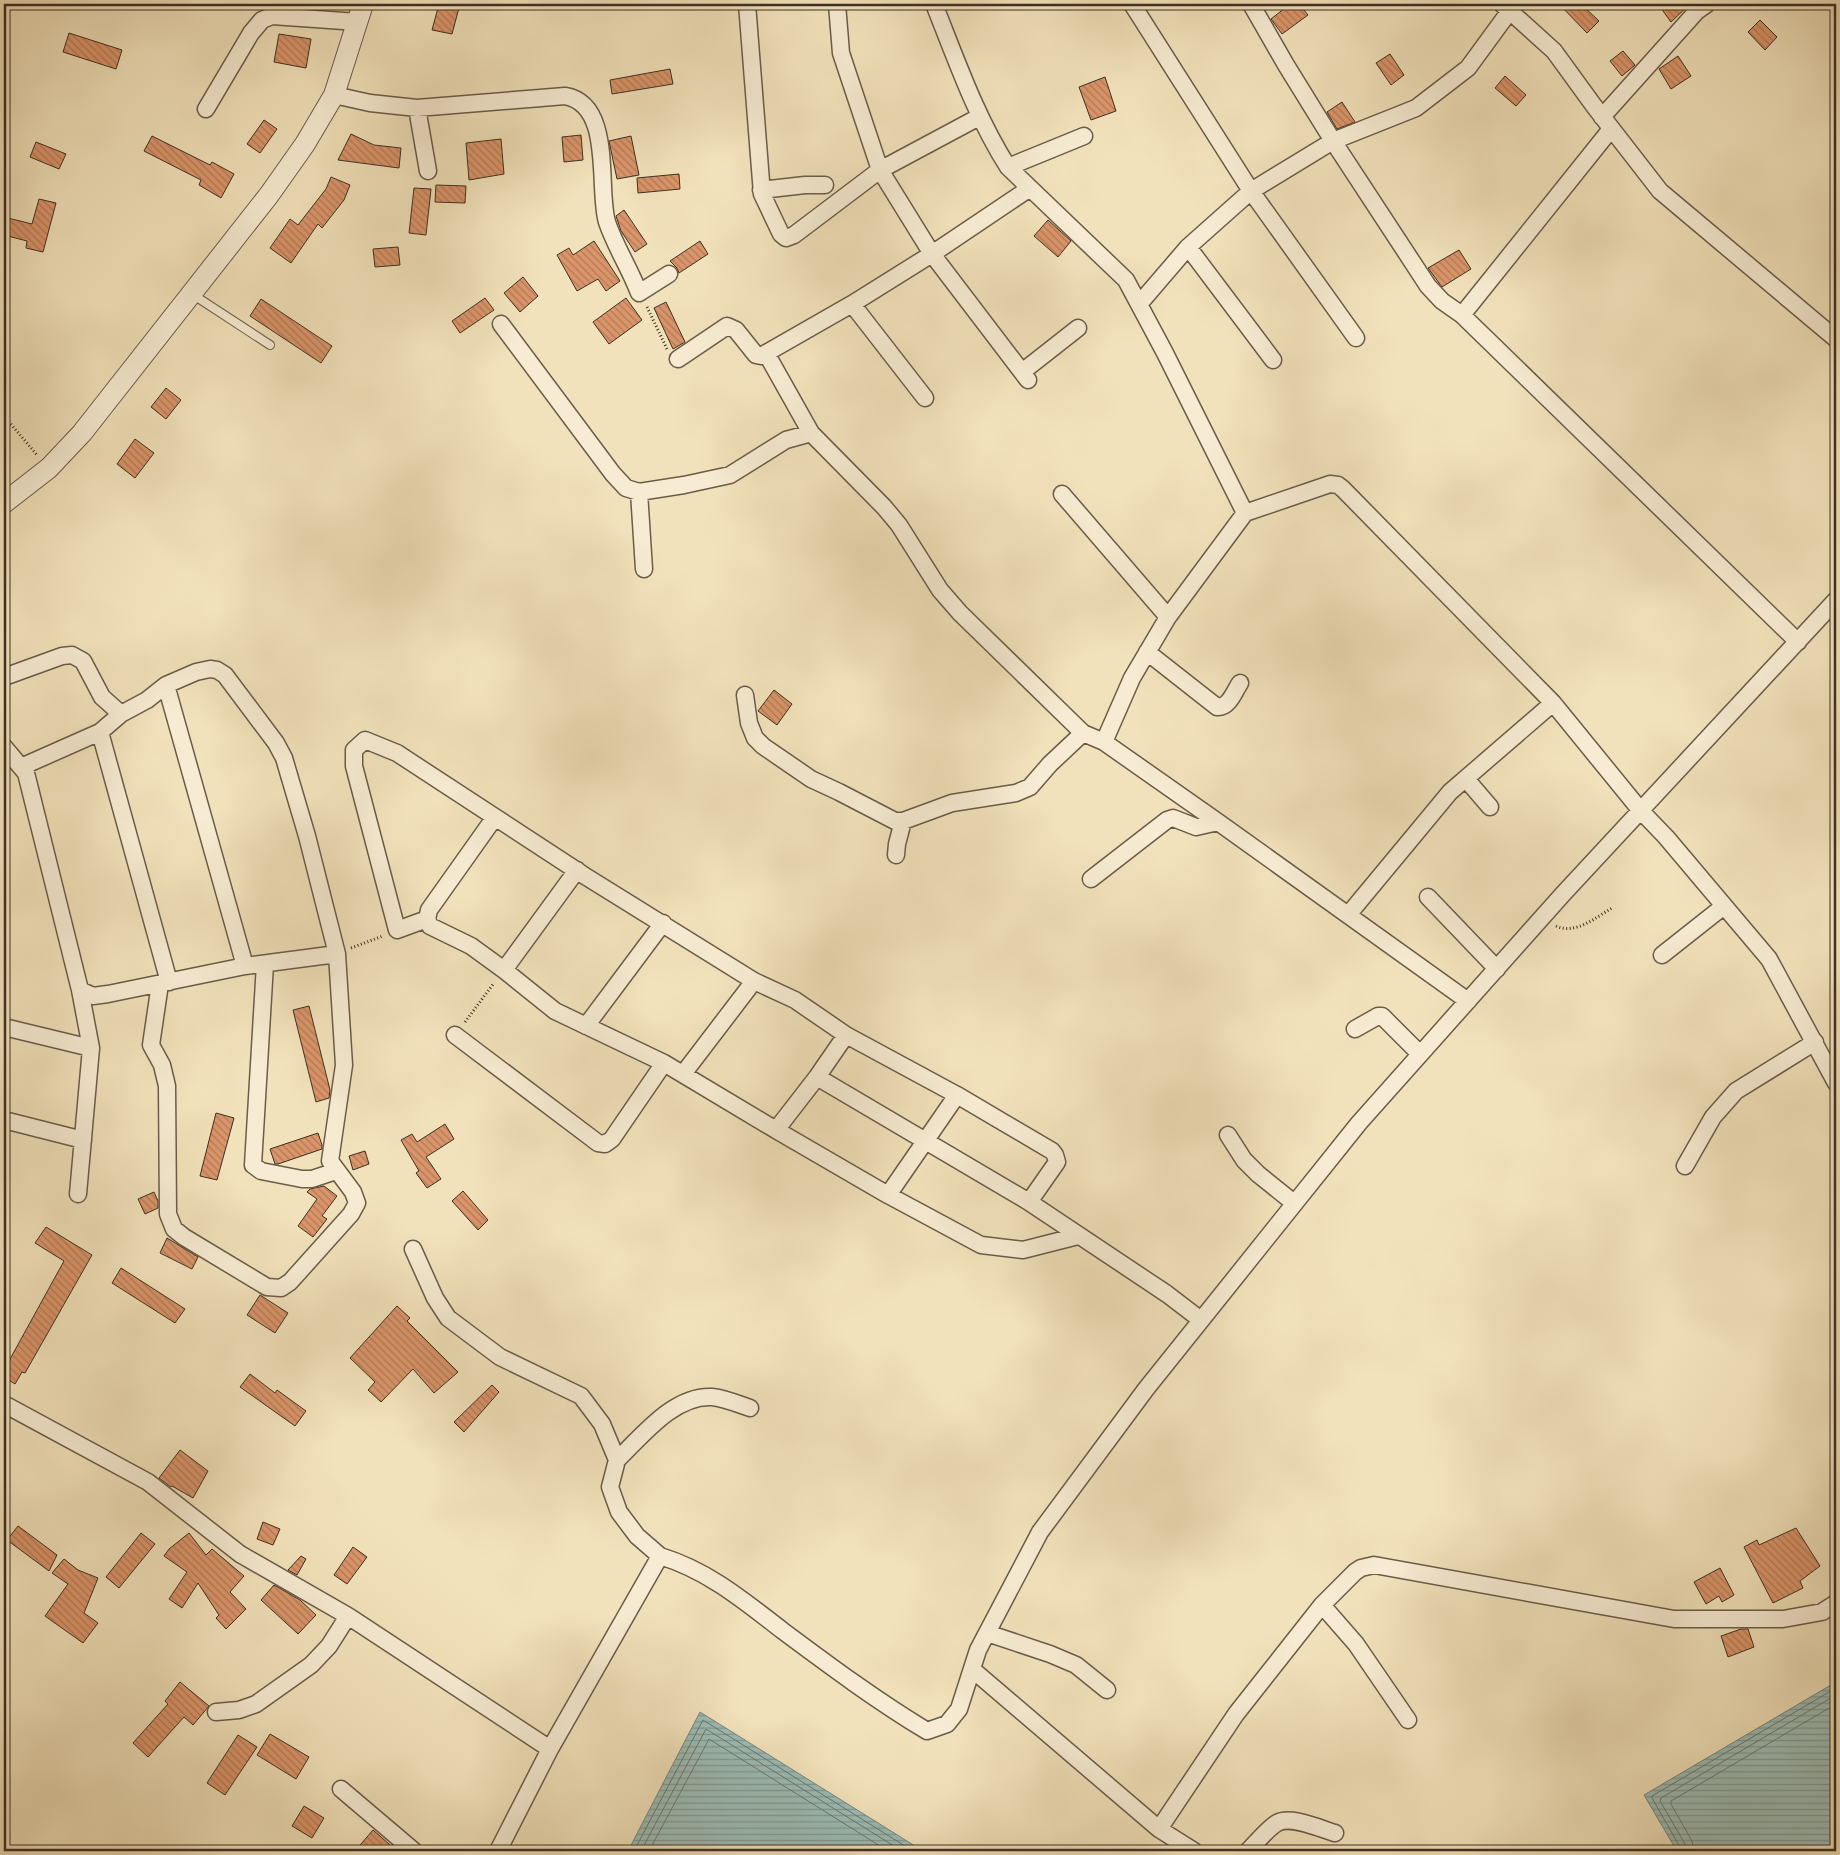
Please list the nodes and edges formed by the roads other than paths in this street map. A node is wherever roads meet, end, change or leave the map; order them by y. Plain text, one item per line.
1 (747, 4) edge
2 (837, 4) edge
3 (934, 4) edge
4 (1132, 4) edge
5 (1251, 4) edge
6 (1707, 4) edge
7 (1505, 8) edge
8 (361, 13) edge
9 (334, 95) junction
10 (417, 108) junction
11 (206, 109) dead end
12 (979, 117) junction
13 (1607, 123) junction
14 (1084, 136) dead end
15 (1333, 141) junction
16 (1008, 167) junction
17 (880, 170) junction
18 (428, 171) dead end
19 (825, 185) dead end
20 (1030, 188) junction
21 (762, 190) junction
22 (1251, 191) junction
23 (1188, 247) junction
24 (932, 254) junction
25 (669, 274) dead end
26 (192, 294) junction
27 (852, 304) junction
28 (1140, 304) junction
29 (1462, 315) junction
30 (501, 324) dead end
31 (1078, 328) dead end
32 (1356, 338) dead end
33 (1836, 339) edge
34 (270, 345) dead end
35 (766, 353) junction
36 (678, 359) road end
37 (1273, 360) dead end
38 (925, 398) dead end
39 (811, 433) junction
40 (639, 492) junction
41 (1062, 494) dead end
42 (7, 501) edge
43 (1245, 513) junction
44 (644, 569) dead end
45 (1835, 603) edge
46 (1168, 617) junction
47 (1798, 642) junction
48 (1147, 652) junction
49 (4, 677) edge
50 (1240, 683) dead end
51 (166, 685) junction
52 (745, 695) dead end
53 (1553, 703) junction
54 (121, 714) junction
55 (100, 732) junction
56 (1083, 733) junction
57 (1104, 742) junction
58 (4, 747) edge
59 (22, 767) junction
60 (1466, 779) junction
61 (1490, 807) dead end
62 (1641, 810) junction
63 (495, 817) junction
64 (903, 821) junction
65 (1218, 822) junction
66 (896, 855) dead end
67 (577, 870) junction
68 (1091, 879) dead end
69 (1428, 897) dead end
70 (1724, 906) junction
71 (1348, 915) junction
72 (427, 919) junction
73 (663, 923) junction
74 (337, 954) junction
75 (1662, 955) dead end
76 (265, 964) junction
77 (245, 966) junction
78 (1497, 969) junction
79 (504, 970) junction
80 (754, 981) junction
81 (164, 983) junction
82 (80, 990) junction
83 (1468, 1001) junction
84 (586, 1026) junction
85 (4, 1028) edge
86 (1356, 1029) dead end
87 (455, 1034) road end
88 (846, 1035) junction
89 (1815, 1042) junction
90 (91, 1048) junction
91 (1420, 1054) junction
92 (664, 1063) junction
93 (683, 1074) junction
94 (818, 1077) junction
95 (1836, 1083) edge
96 (957, 1094) junction
97 (4, 1120) edge
98 (776, 1130) junction
99 (1228, 1135) dead end
100 (83, 1140) junction
101 (926, 1141) junction
102 (1685, 1166) dead end
103 (336, 1171) junction
104 (78, 1194) dead end
105 (888, 1195) junction
106 (1029, 1202) junction
107 (1294, 1203) junction
108 (1078, 1236) junction
109 (413, 1249) dead end
110 (1201, 1320) junction
111 (4, 1404) edge
112 (750, 1408) dead end
113 (618, 1460) junction
114 (660, 1556) junction
115 (1836, 1603) edge
116 (1322, 1605) junction
117 (348, 1616) junction
118 (987, 1634) junction
119 (973, 1670) junction
120 (1107, 1690) dead end
121 (216, 1712) dead end
122 (1408, 1720) dead end
123 (550, 1749) junction
124 (341, 1789) dead end
125 (1158, 1829) junction
126 (1335, 1834) dead end
127 (414, 1851) edge
128 (498, 1851) edge
129 (1194, 1851) edge
130 (1248, 1851) edge

1 - 21 street
2 - 17 street
3 - 12 street
4 - 22 street
5 - 15 street
6 - 13 street
7 - 13 street
7 - 15 street
8 - 9 street
8 - 11 street
9 - 10 street
9 - 26 street
10 - 18 street
10 - 25 street
12 - 16 street
12 - 17 street
13 - 29 street
13 - 33 street
14 - 16 street
15 - 22 street
15 - 29 street
16 - 20 street
17 - 21 street
17 - 24 street
19 - 21 street
20 - 24 street
20 - 28 street
22 - 23 street
22 - 32 street
23 - 28 street
23 - 37 street
24 - 27 street
24 - 31 street
26 - 34 lane
26 - 42 street
27 - 35 street
27 - 38 street
28 - 43 street
29 - 47 street
30 - 40 street
35 - 36 street
35 - 39 street
39 - 40 street
39 - 56 street
40 - 44 street
41 - 46 street
43 - 46 street
43 - 53 street
45 - 47 street
46 - 48 street
47 - 62 street
48 - 50 street
48 - 57 street
49 - 54 street
51 - 54 street
51 - 74 street
51 - 77 street
52 - 64 street
53 - 60 street
53 - 62 street
54 - 55 street
55 - 59 street
55 - 81 street
56 - 57 street
56 - 64 street
57 - 65 street
58 - 59 street
59 - 82 street
60 - 61 street
60 - 71 street
62 - 70 street
62 - 78 street
63 - 67 street
63 - 72 street
63 - 72 street
64 - 66 street
65 - 68 street
65 - 71 street
67 - 73 street
67 - 79 street
69 - 78 street
70 - 75 street
70 - 89 street
71 - 83 street
72 - 79 street
73 - 80 street
73 - 84 street
74 - 76 street
74 - 103 street
76 - 77 street
76 - 103 street
77 - 81 street
78 - 83 street
79 - 84 street
80 - 88 street
80 - 93 street
81 - 82 street
81 - 103 street
82 - 90 street
83 - 91 street
84 - 92 street
85 - 90 street
86 - 91 street
87 - 92 street
88 - 94 street
88 - 96 street
89 - 95 street
89 - 102 street
90 - 100 street
91 - 107 street
92 - 93 street
93 - 98 street
94 - 98 street
94 - 101 street
96 - 101 street
96 - 106 street
97 - 100 street
98 - 105 street
99 - 107 street
100 - 104 street
101 - 105 street
101 - 106 street
105 - 108 street
106 - 108 street
107 - 110 street
108 - 110 street
109 - 113 street
110 - 118 street
111 - 117 street
112 - 113 street
113 - 114 street
114 - 119 street
114 - 123 street
115 - 116 street
116 - 122 street
116 - 125 street
117 - 121 street
117 - 123 street
118 - 119 street
118 - 120 street
119 - 125 street
123 - 128 street
124 - 127 street
125 - 129 street
126 - 130 street

